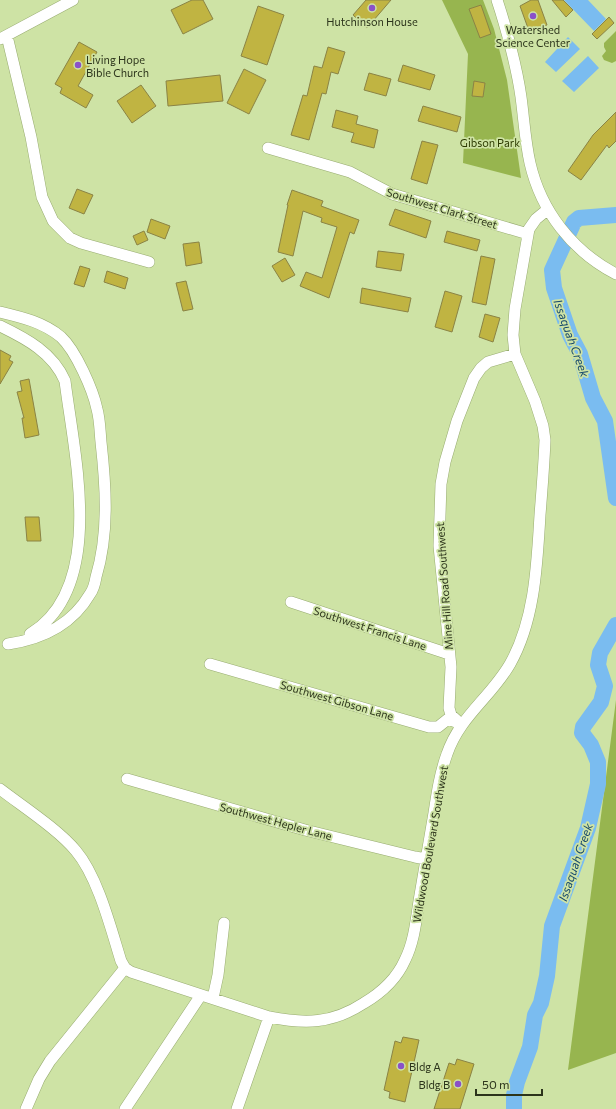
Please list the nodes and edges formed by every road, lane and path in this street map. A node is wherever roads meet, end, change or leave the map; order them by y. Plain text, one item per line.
1 (74, 0) edge
2 (497, 0) edge
3 (4, 38) edge
4 (268, 148) dead end
5 (547, 210) junction
6 (528, 234) junction
7 (149, 262) dead end
8 (616, 274) edge
9 (0, 312) edge
10 (0, 326) edge
11 (515, 354) junction
12 (291, 602) dead end
13 (4, 644) edge
14 (449, 654) junction
15 (210, 664) dead end
16 (461, 724) junction
17 (127, 779) dead end
18 (0, 789) edge
19 (426, 858) junction
20 (224, 923) dead end
21 (125, 968) junction
22 (201, 995) junction
23 (213, 998) junction
24 (269, 1016) junction
25 (26, 1109) edge
26 (125, 1109) edge
27 (237, 1109) edge

1 - 3 street
2 - 5 street
3 - 7 street
4 - 6 street, Southwest Clark Street
5 - 6 street, Wildwood Boulevard Southwest
5 - 8 street
6 - 11 street, Wildwood Boulevard Southwest
9 - 13 street
10 - 13 street
11 - 14 street, Mine Hill Road Southwest
11 - 16 street, Wildwood Boulevard Southwest
12 - 14 street, Southwest Francis Lane
14 - 16 street, Mine Hill Road Southwest
15 - 16 street, Southwest Gibson Lane
16 - 19 street, Wildwood Boulevard Southwest
17 - 19 street, Southwest Hepler Lane
18 - 21 street
19 - 24 street, Wildwood Boulevard Southwest
20 - 23 street
21 - 22 street, Wildwood Boulevard Southwest
21 - 25 street
22 - 23 street, Wildwood Boulevard Southwest
22 - 26 street
23 - 24 street, Wildwood Boulevard Southwest
24 - 27 street

